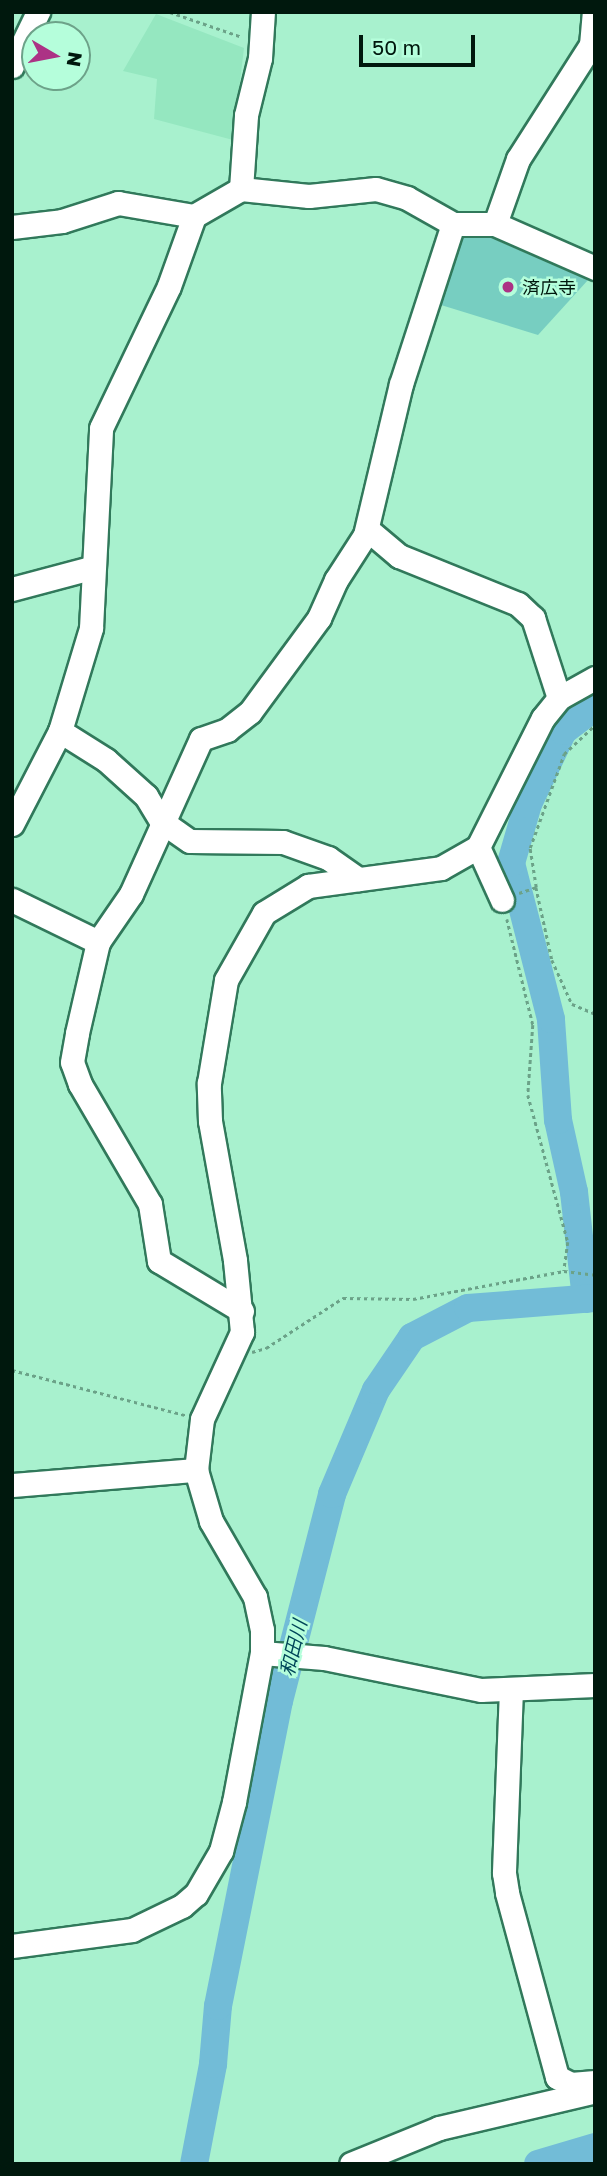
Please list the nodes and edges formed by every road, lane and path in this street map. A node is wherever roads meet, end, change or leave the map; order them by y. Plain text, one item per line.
1 (38, 12) edge
2 (170, 12) edge
3 (263, 12) edge
4 (594, 12) edge
5 (260, 42) junction
6 (12, 66) edge
7 (241, 189) junction
8 (194, 216) junction
9 (453, 224) junction
10 (495, 224) junction
11 (12, 227) edge
12 (595, 268) edge
13 (367, 529) junction
14 (91, 568) junction
15 (12, 589) edge
16 (595, 678) edge
17 (559, 698) junction
18 (595, 725) edge
19 (60, 731) junction
20 (161, 821) junction
21 (12, 824) edge
22 (478, 847) junction
23 (358, 879) junction
24 (536, 887) junction
25 (12, 900) edge
26 (502, 900) junction
27 (98, 942) junction
28 (595, 1014) edge
29 (564, 1271) junction
30 (595, 1275) edge
31 (242, 1311) junction
32 (230, 1357) junction
33 (12, 1370) edge
34 (202, 1419) junction
35 (195, 1470) junction
36 (12, 1485) edge
37 (268, 1654) junction
38 (595, 1685) edge
39 (512, 1689) junction
40 (12, 1946) edge
41 (595, 2082) edge
42 (595, 2092) edge
43 (351, 2164) edge

1 - 6 street
2 - 5 path
3 - 5 street
4 - 10 street
5 - 7 street
7 - 8 street
7 - 9 street
8 - 11 street
8 - 14 street
9 - 10 street
9 - 13 street
10 - 12 street
13 - 17 street
13 - 20 street
14 - 15 street
14 - 19 street
16 - 17 street
17 - 22 street
18 - 24 path
19 - 20 street
19 - 21 street
20 - 23 street
20 - 27 street
22 - 23 street
22 - 26 street
23 - 31 street
24 - 26 path
24 - 28 path
25 - 27 street
26 - 29 path
27 - 31 street
29 - 30 path
29 - 32 path
31 - 32 street
32 - 34 street
33 - 34 path
34 - 35 street
35 - 36 street
35 - 37 street
37 - 39 street
37 - 40 street
38 - 39 street
39 - 41 street
42 - 43 street

